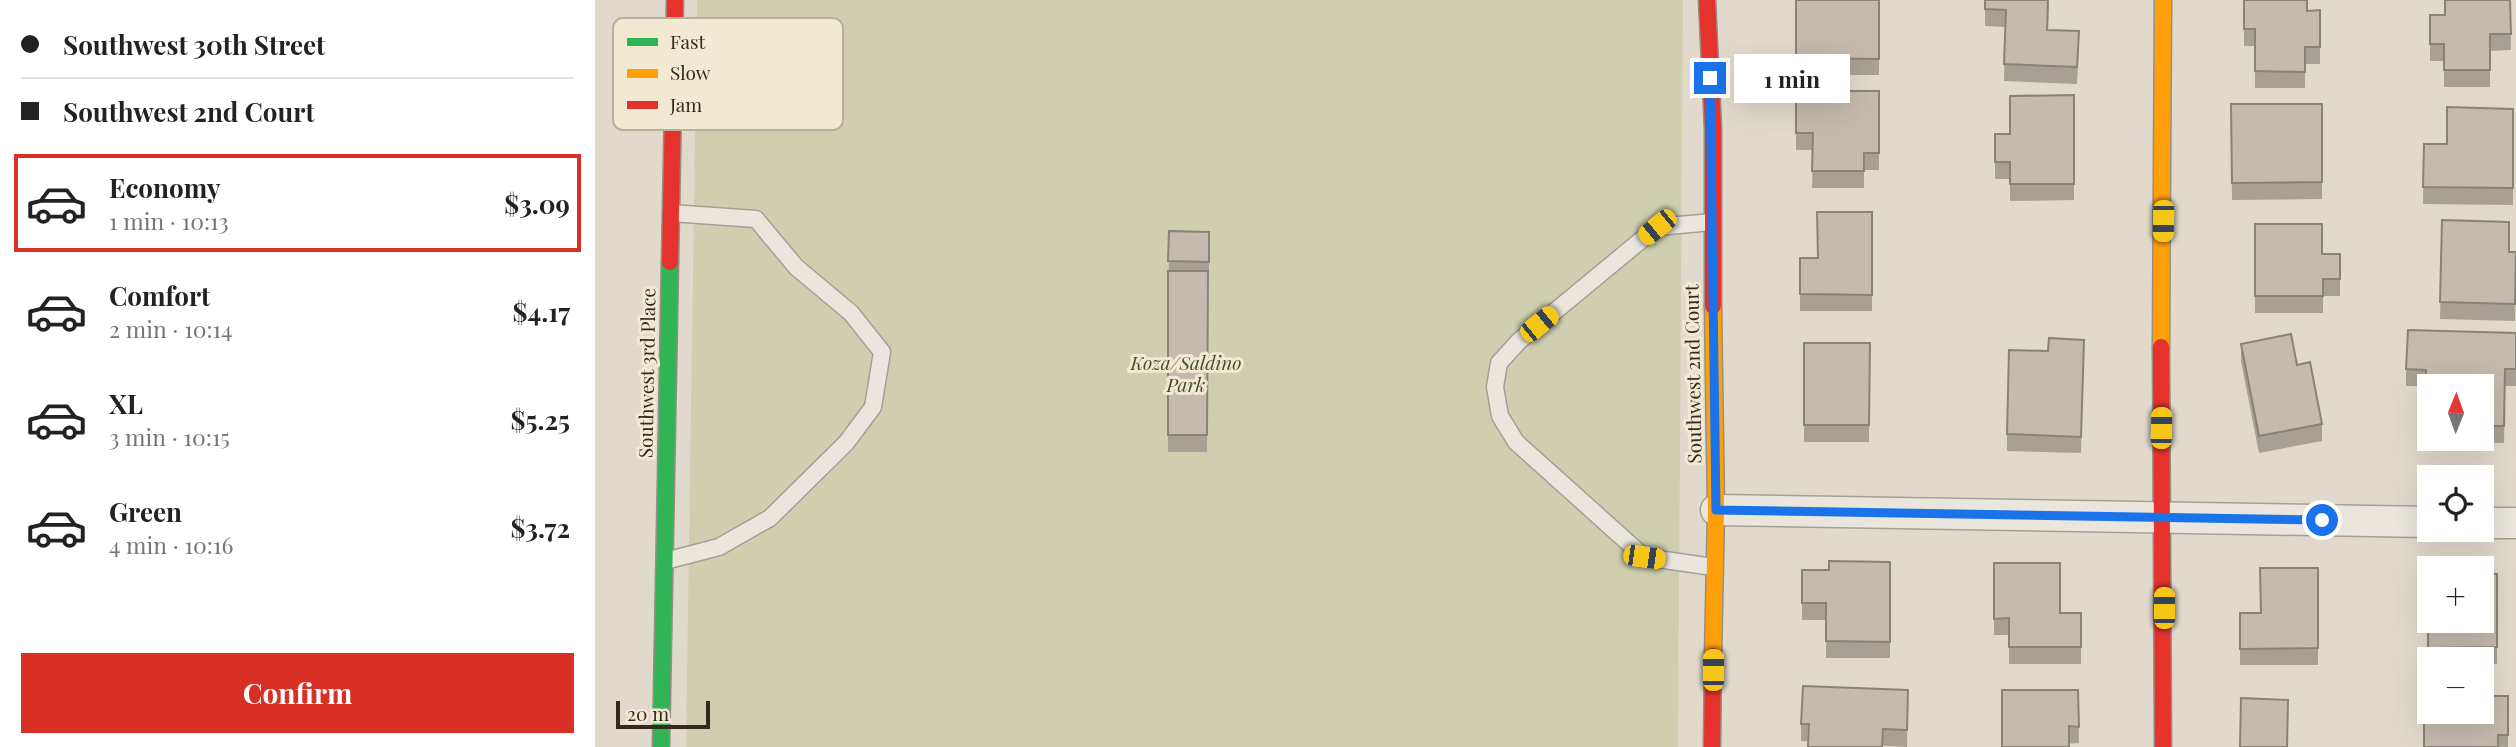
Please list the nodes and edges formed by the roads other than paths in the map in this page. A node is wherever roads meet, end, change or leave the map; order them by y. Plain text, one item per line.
1 (675, 0) edge
2 (1707, 0) edge
3 (2164, 0) edge
4 (675, 18) edge
5 (673, 130) edge
6 (671, 213) junction
7 (1712, 222) junction
8 (1716, 510) junction
9 (2162, 517) junction
10 (2417, 522) edge
11 (2494, 523) edge
12 (2516, 523) edge
13 (665, 561) junction
14 (1713, 567) junction
15 (661, 747) edge
16 (1712, 747) edge
17 (2163, 747) edge

1 - 4 street, Southwest 3rd Place
2 - 7 street, Southwest 2nd Court
3 - 9 street
5 - 6 street, Southwest 3rd Place
6 - 13 street, Southwest 3rd Place
6 - 13 lane
7 - 8 street, Southwest 2nd Court
7 - 14 lane
8 - 9 street
8 - 14 street, Southwest 2nd Court
9 - 10 street
9 - 17 street
11 - 12 street
13 - 15 street, Southwest 3rd Place
14 - 16 street, Southwest 2nd Court

